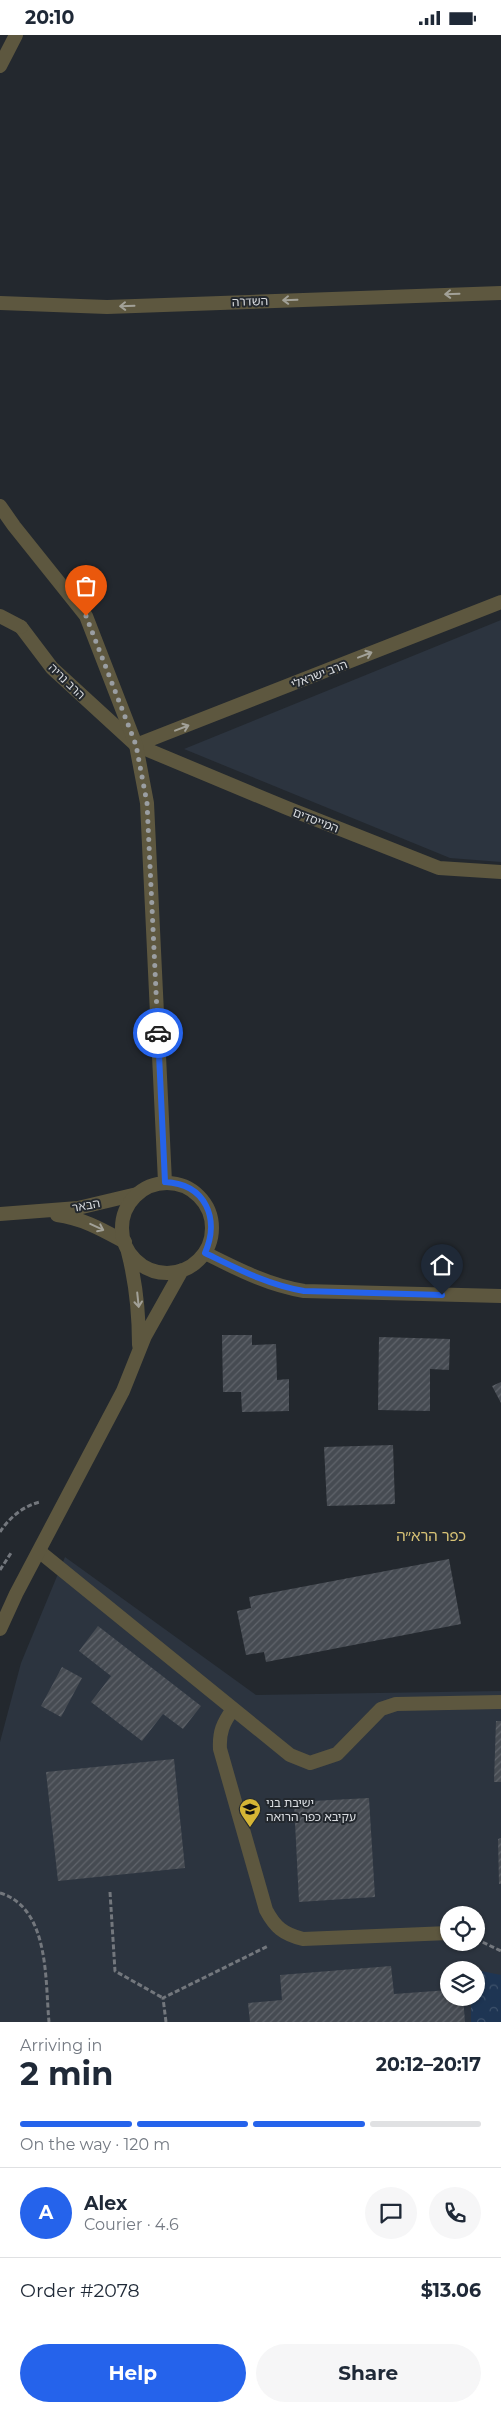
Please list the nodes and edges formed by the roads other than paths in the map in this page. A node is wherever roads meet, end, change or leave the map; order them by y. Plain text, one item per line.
1 (16, 35) edge
2 (0, 66) edge
3 (501, 293) edge
4 (0, 303) edge
5 (0, 506) edge
6 (501, 602) edge
7 (0, 615) edge
8 (136, 745) junction
9 (501, 872) edge
10 (165, 1182) junction
11 (137, 1194) junction
12 (34, 1212) junction
13 (0, 1214) edge
14 (126, 1247) junction
15 (205, 1253) junction
16 (182, 1270) junction
17 (501, 1296) edge
18 (139, 1350) junction
19 (40, 1552) junction
20 (0, 1629) edge
21 (501, 1702) edge
22 (233, 1709) junction
23 (440, 1933) edge

1 - 2 street
3 -> 4 street, השדרה
5 - 8 street
8 -> 6 street, הרב ישראלי
7 - 8 street, הרב נריה
8 - 9 street, המייסדים
8 - 10 street
10 - 11 street
10 - 15 street
11 - 12 street, הבאר
11 - 14 street
12 - 13 street, הבאר
12 -> 14 street, הבאר
14 - 16 street
14 -> 18 street
15 - 16 street
15 - 17 street
16 - 18 street
18 - 19 street
19 - 20 street
19 - 22 street
21 - 22 street
22 - 23 street

